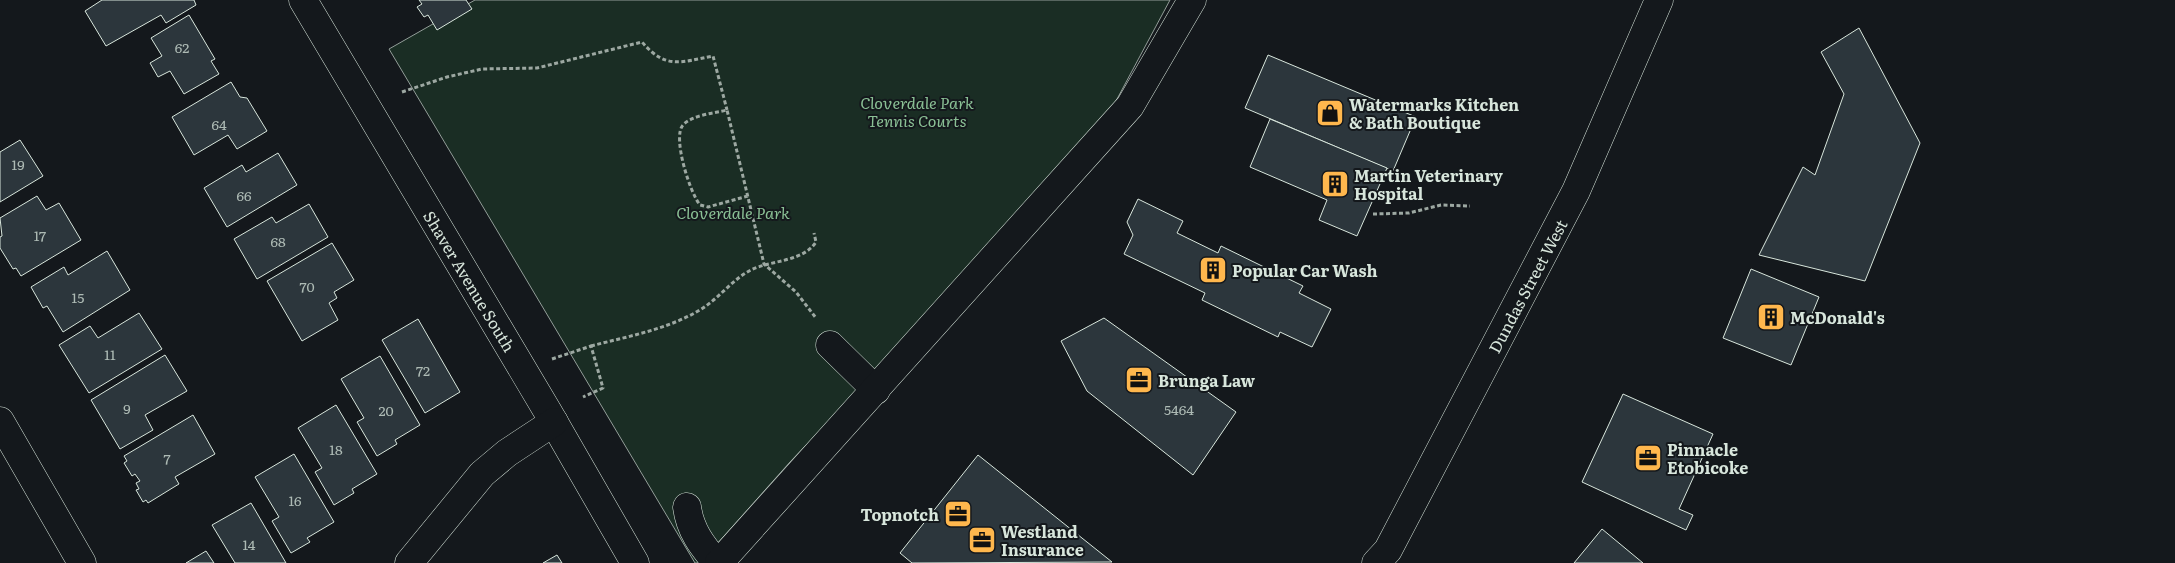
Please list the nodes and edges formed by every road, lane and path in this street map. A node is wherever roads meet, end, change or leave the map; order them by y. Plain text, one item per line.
1 (303, 0) edge
2 (1192, 0) edge
3 (1659, 0) edge
4 (402, 92) dead end
5 (727, 110) junction
6 (748, 196) junction
7 (1470, 206) dead end
8 (1373, 214) dead end
9 (814, 233) dead end
10 (764, 264) junction
11 (830, 345) joint
12 (592, 346) junction
13 (545, 363) dead end
14 (876, 390) junction
15 (583, 397) dead end
16 (0, 421) edge
17 (554, 422) junction
18 (687, 507) dead end
19 (82, 563) edge
20 (410, 563) edge
21 (635, 563) edge
22 (718, 563) edge
23 (1376, 563) edge

1 - 17 street, Shaver Avenue South
2 - 14 street
3 - 23 street, Dundas Street West
4 - 5 path
5 - 6 path
5 - 6 path
6 - 10 path
7 - 8 path
9 - 10 path
10 - 11 path
10 - 12 path
11 - 14 street
12 - 13 path
12 - 15 path
14 - 22 street
16 - 19 street
17 - 20 street
17 - 21 street, Shaver Avenue South
18 - 22 street

